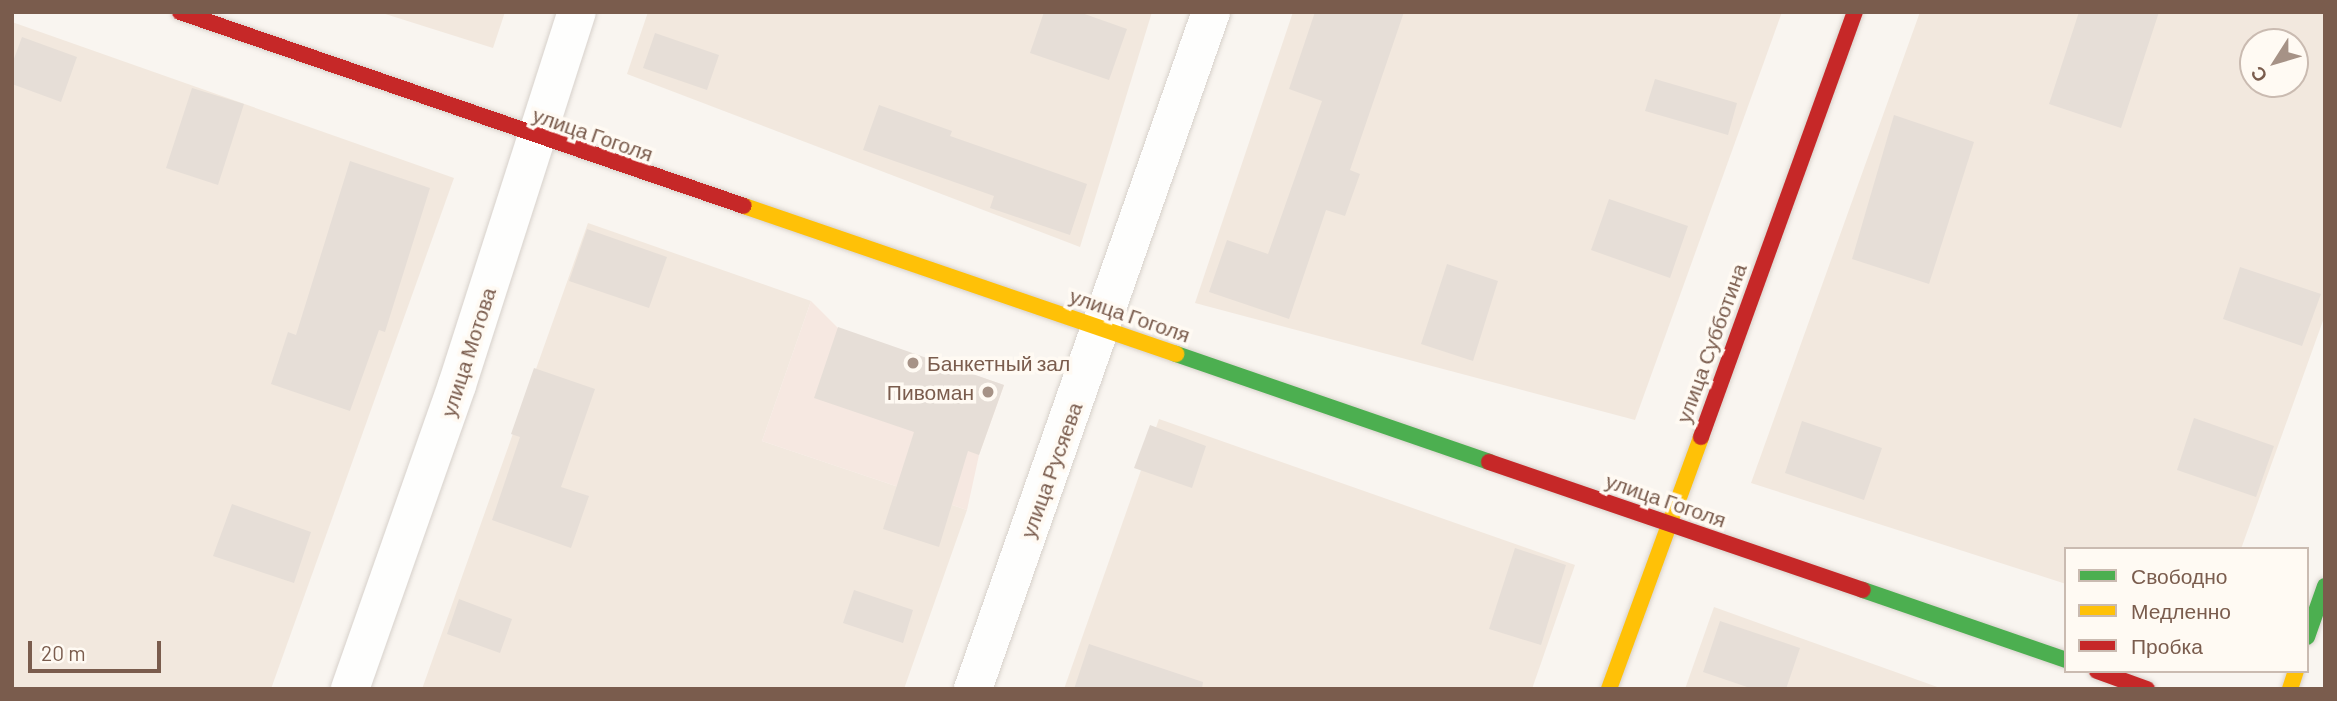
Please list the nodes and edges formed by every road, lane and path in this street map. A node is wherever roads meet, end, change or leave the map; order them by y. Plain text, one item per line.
1 (180, 12) edge
2 (577, 12) edge
3 (1212, 12) edge
4 (1855, 12) edge
5 (537, 138) junction
6 (1100, 327) junction
7 (1668, 523) junction
8 (2325, 586) edge
9 (2309, 631) edge
10 (2064, 659) edge
11 (2103, 673) edge
12 (350, 689) edge
13 (973, 689) edge
14 (1609, 689) edge
15 (2147, 689) edge

1 - 5 street, улица Гоголя
2 - 5 street, улица Мотова
3 - 6 street, улица Русяева
4 - 7 street, улица Субботина
5 - 6 street, улица Гоголя
5 - 12 street, улица Мотова
6 - 7 street, улица Гоголя
6 - 13 street, улица Русяева
7 - 10 street, улица Гоголя
7 - 14 street, улица Субботина
8 - 9 street
11 - 15 street

